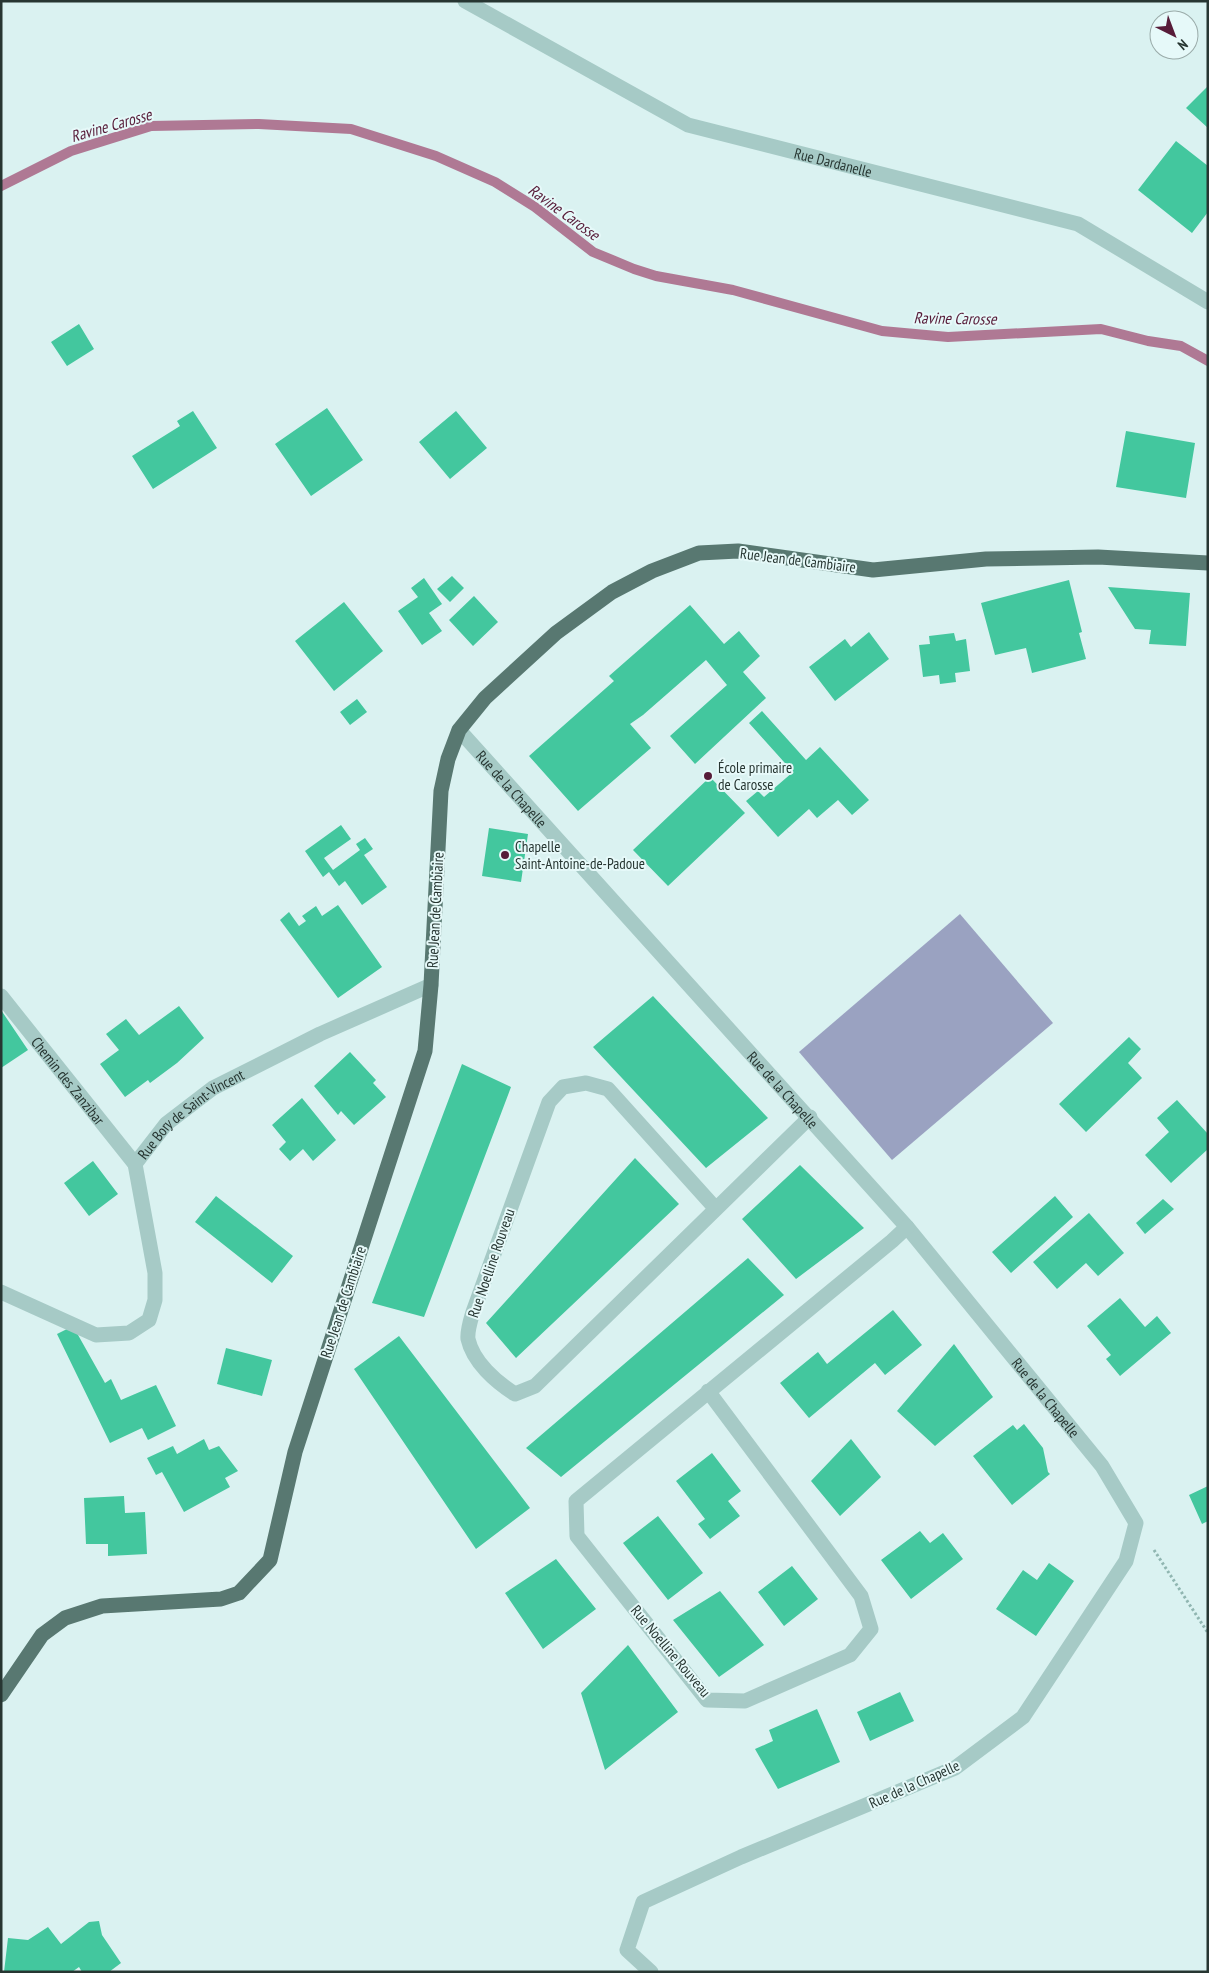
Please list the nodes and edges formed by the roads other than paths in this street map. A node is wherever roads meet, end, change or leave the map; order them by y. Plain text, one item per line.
1 (465, 1) edge
2 (1208, 302) edge
3 (1208, 563) edge
4 (460, 730) junction
5 (431, 985) junction
6 (1, 996) edge
7 (810, 1117) junction
8 (135, 1164) junction
9 (716, 1209) junction
10 (907, 1227) junction
11 (1, 1292) edge
12 (708, 1391) junction
13 (1, 1695) edge
14 (651, 1972) edge

1 - 2 street, Rue Dardanelle
3 - 4 main road, Rue Jean de Cambiaire
4 - 5 main road, Rue Jean de Cambiaire
4 - 7 street, Rue de la Chapelle
5 - 8 street, Rue Bory de Saint-Vincent
5 - 13 main road, Rue Jean de Cambiaire
6 - 8 street, Chemin des Zanzibar
7 - 9 street, Rue Noelline Rouveau
7 - 10 street, Rue de la Chapelle
8 - 11 street, Rue Bory de Saint-Vincent
9 - 9 street, Rue Noelline Rouveau
10 - 12 street, Rue Noelline Rouveau
10 - 14 street, Rue de la Chapelle
12 - 12 street, Rue Noelline Rouveau

